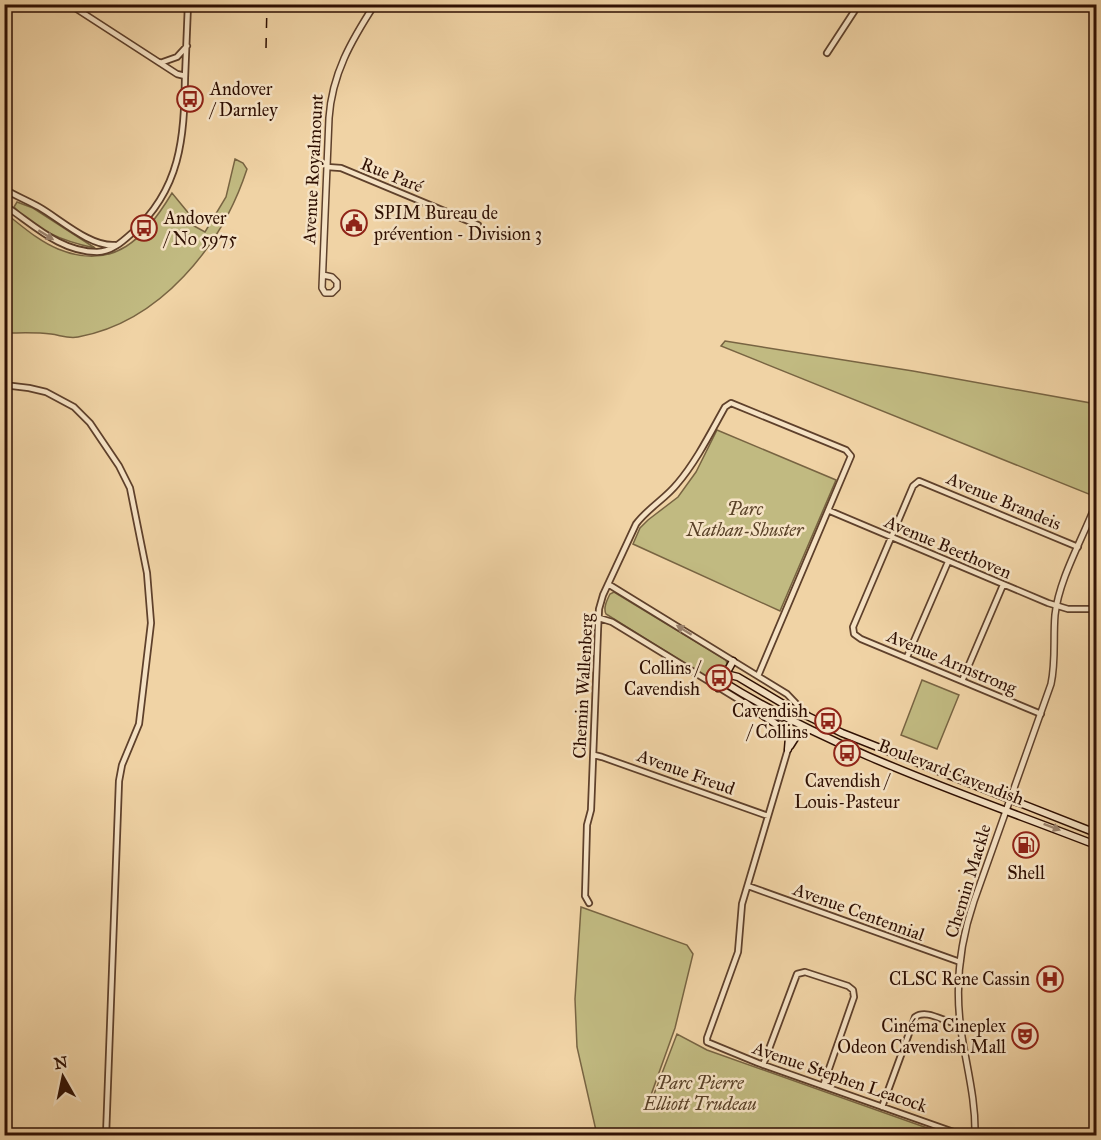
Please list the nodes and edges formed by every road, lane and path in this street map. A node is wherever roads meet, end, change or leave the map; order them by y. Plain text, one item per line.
1 (69, 4) edge
2 (188, 4) edge
3 (375, 4) edge
4 (859, 4) edge
5 (187, 46) junction
6 (827, 53) dead end
7 (160, 63) junction
8 (186, 76) junction
9 (327, 166) junction
10 (4, 189) edge
11 (4, 205) edge
12 (478, 225) dead end
13 (118, 245) junction
14 (323, 275) dead end
15 (4, 385) edge
16 (1095, 506) edge
17 (830, 511) junction
18 (891, 537) junction
19 (1078, 547) junction
20 (948, 562) junction
21 (608, 584) junction
22 (1003, 585) junction
23 (1057, 606) junction
24 (1096, 609) edge
25 (599, 618) junction
26 (907, 657) junction
27 (734, 661) junction
28 (726, 674) junction
29 (758, 676) junction
30 (722, 681) junction
31 (962, 681) junction
32 (718, 688) junction
33 (745, 704) junction
34 (1041, 714) junction
35 (810, 717) junction
36 (796, 722) junction
37 (809, 730) junction
38 (788, 749) junction
39 (594, 756) junction
40 (1010, 799) junction
41 (1006, 810) junction
42 (768, 816) junction
43 (1096, 833) edge
44 (1096, 845) edge
45 (748, 886) junction
46 (589, 903) dead end
47 (960, 962) junction
48 (960, 1024) junction
49 (763, 1065) junction
50 (823, 1086) junction
51 (882, 1107) junction
52 (106, 1136) edge
53 (965, 1136) edge
54 (975, 1136) edge

1 - 7 street
2 - 5 street
3 - 9 street, Avenue Royalmount
4 - 6 street
5 - 7 street
5 - 8 street
7 - 8 street
8 - 13 street
9 - 12 street, Rue Paré
9 - 14 street, Avenue Royalmount
10 - 13 street
11 -> 13 street
15 - 52 street
16 - 19 street, Chemin Mackle
17 - 18 street, Avenue Beethoven
17 - 21 street, Chemin Wallenberg
17 - 29 street
18 - 19 street, Avenue Brandeis
18 - 20 street, Avenue Beethoven
18 - 26 street, Avenue Armstrong
19 - 23 street, Chemin Mackle
20 - 22 street, Avenue Beethoven
20 - 26 street
21 - 25 street, Chemin Wallenberg
27 -> 21 street, Boulevard Cavendish
22 - 23 street, Avenue Beethoven
22 - 31 street
23 - 24 street, Avenue Beethoven
23 - 34 street, Chemin Mackle
25 - 32 street, Boulevard Cavendish
25 - 39 street, Chemin Wallenberg
26 - 31 street, Avenue Armstrong
27 - 28 main road
27 - 29 street, Boulevard Cavendish
28 - 30 main road
28 - 35 main road, Boulevard Cavendish
29 - 35 street, Boulevard Cavendish
30 - 32 main road
30 - 36 main road, Boulevard Cavendish
31 - 34 street, Avenue Armstrong
32 - 33 street, Boulevard Cavendish
33 - 36 street, Boulevard Cavendish
33 - 38 main road
34 - 40 street, Chemin Mackle
35 - 40 main road, Boulevard Cavendish
36 - 37 main road, Boulevard Cavendish
37 - 38 main road
37 - 41 main road, Boulevard Cavendish
38 - 42 street
39 - 42 street, Avenue Freud
39 - 46 street, Chemin Wallenberg
40 - 41 street, Chemin Mackle
40 - 43 main road, Boulevard Cavendish
41 -> 44 main road, Boulevard Cavendish
41 - 47 street, Chemin Mackle
42 - 45 street
45 - 47 street, Avenue Centennial
45 - 49 street, Avenue Stephen Leacock
47 - 48 street, Chemin Mackle
48 - 51 street
48 - 54 street, Chemin Mackle
49 - 50 street, Avenue Stephen Leacock
49 - 50 street
50 - 51 street, Avenue Stephen Leacock
51 - 53 street, Avenue Stephen Leacock

